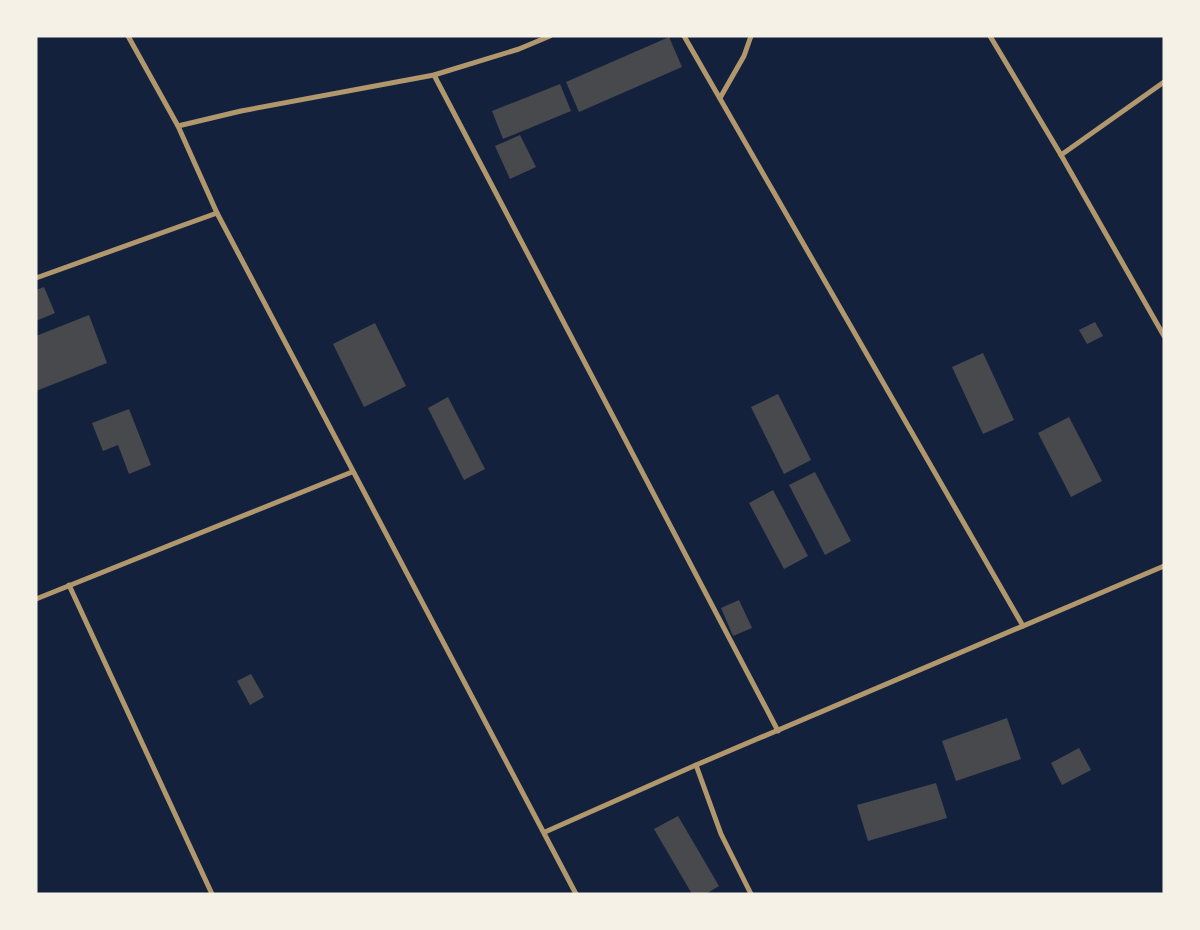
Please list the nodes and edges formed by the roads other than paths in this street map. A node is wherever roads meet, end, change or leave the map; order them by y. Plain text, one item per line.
1 (128, 36) edge
2 (550, 36) edge
3 (684, 36) edge
4 (751, 36) edge
5 (990, 36) edge
6 (434, 75) junction
7 (1164, 82) edge
8 (720, 98) junction
9 (178, 126) junction
10 (1061, 155) junction
11 (217, 213) junction
12 (36, 278) edge
13 (1164, 336) edge
14 (352, 472) junction
15 (1164, 566) edge
16 (69, 585) junction
17 (36, 599) edge
18 (1023, 626) junction
19 (778, 731) junction
20 (696, 765) junction
21 (545, 832) junction
22 (212, 894) edge
23 (576, 894) edge
24 (751, 894) edge

1 - 9 street
2 - 6 street
3 - 8 street
4 - 8 street
5 - 10 street
6 - 9 street
6 - 19 street
7 - 10 street
8 - 18 street
9 - 11 street
10 - 13 street
11 - 12 street
11 - 14 street
14 - 16 street
14 - 21 street
15 - 18 street
16 - 17 street
16 - 22 street
18 - 19 street
19 - 20 street
20 - 21 street
20 - 24 street
21 - 23 street

